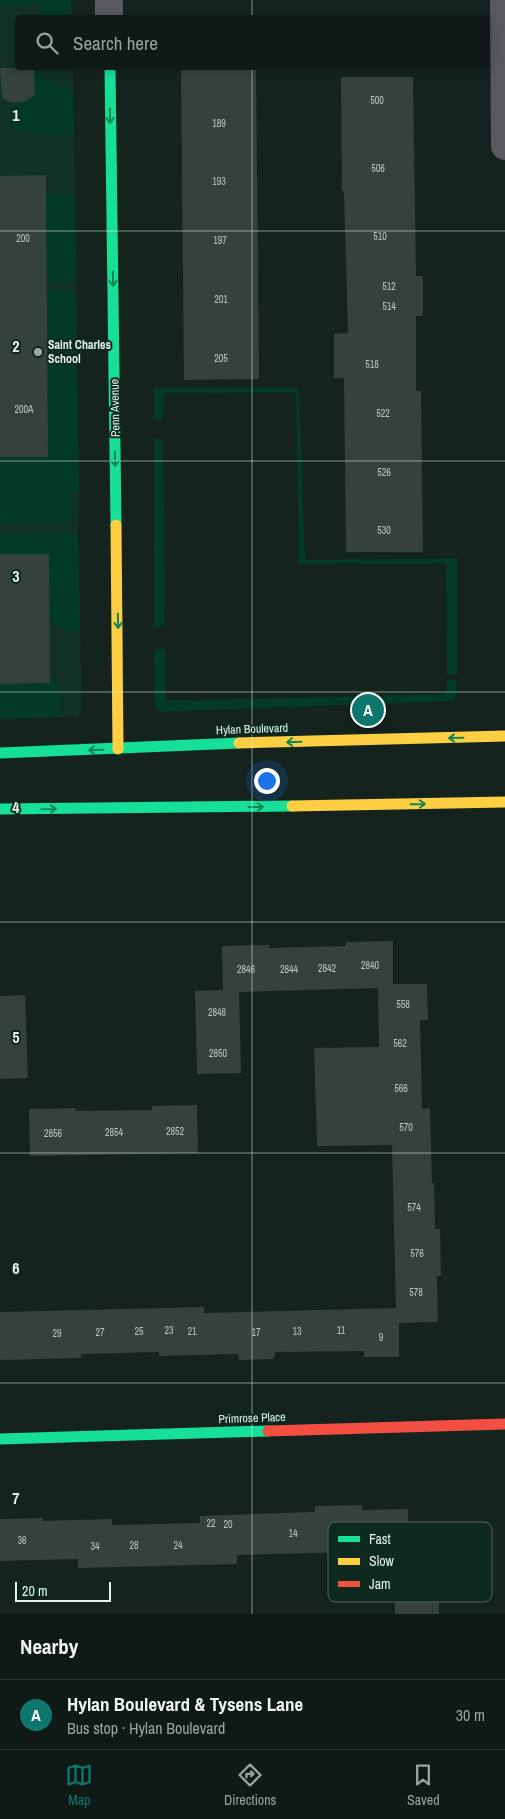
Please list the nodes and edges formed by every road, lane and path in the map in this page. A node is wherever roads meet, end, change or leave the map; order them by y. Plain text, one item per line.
1 (109, 0) edge
2 (504, 0) edge
3 (109, 15) edge
4 (110, 70) edge
5 (505, 146) edge
6 (505, 736) edge
7 (118, 749) junction
8 (0, 753) edge
9 (505, 802) edge
10 (0, 809) edge
11 (505, 1424) edge
12 (0, 1439) edge

1 - 3 street
2 - 5 street
4 -> 7 street, Penn Avenue
6 -> 7 street, Hylan Boulevard
7 -> 8 street, Hylan Boulevard
10 -> 9 street
11 - 12 street, Primrose Place

